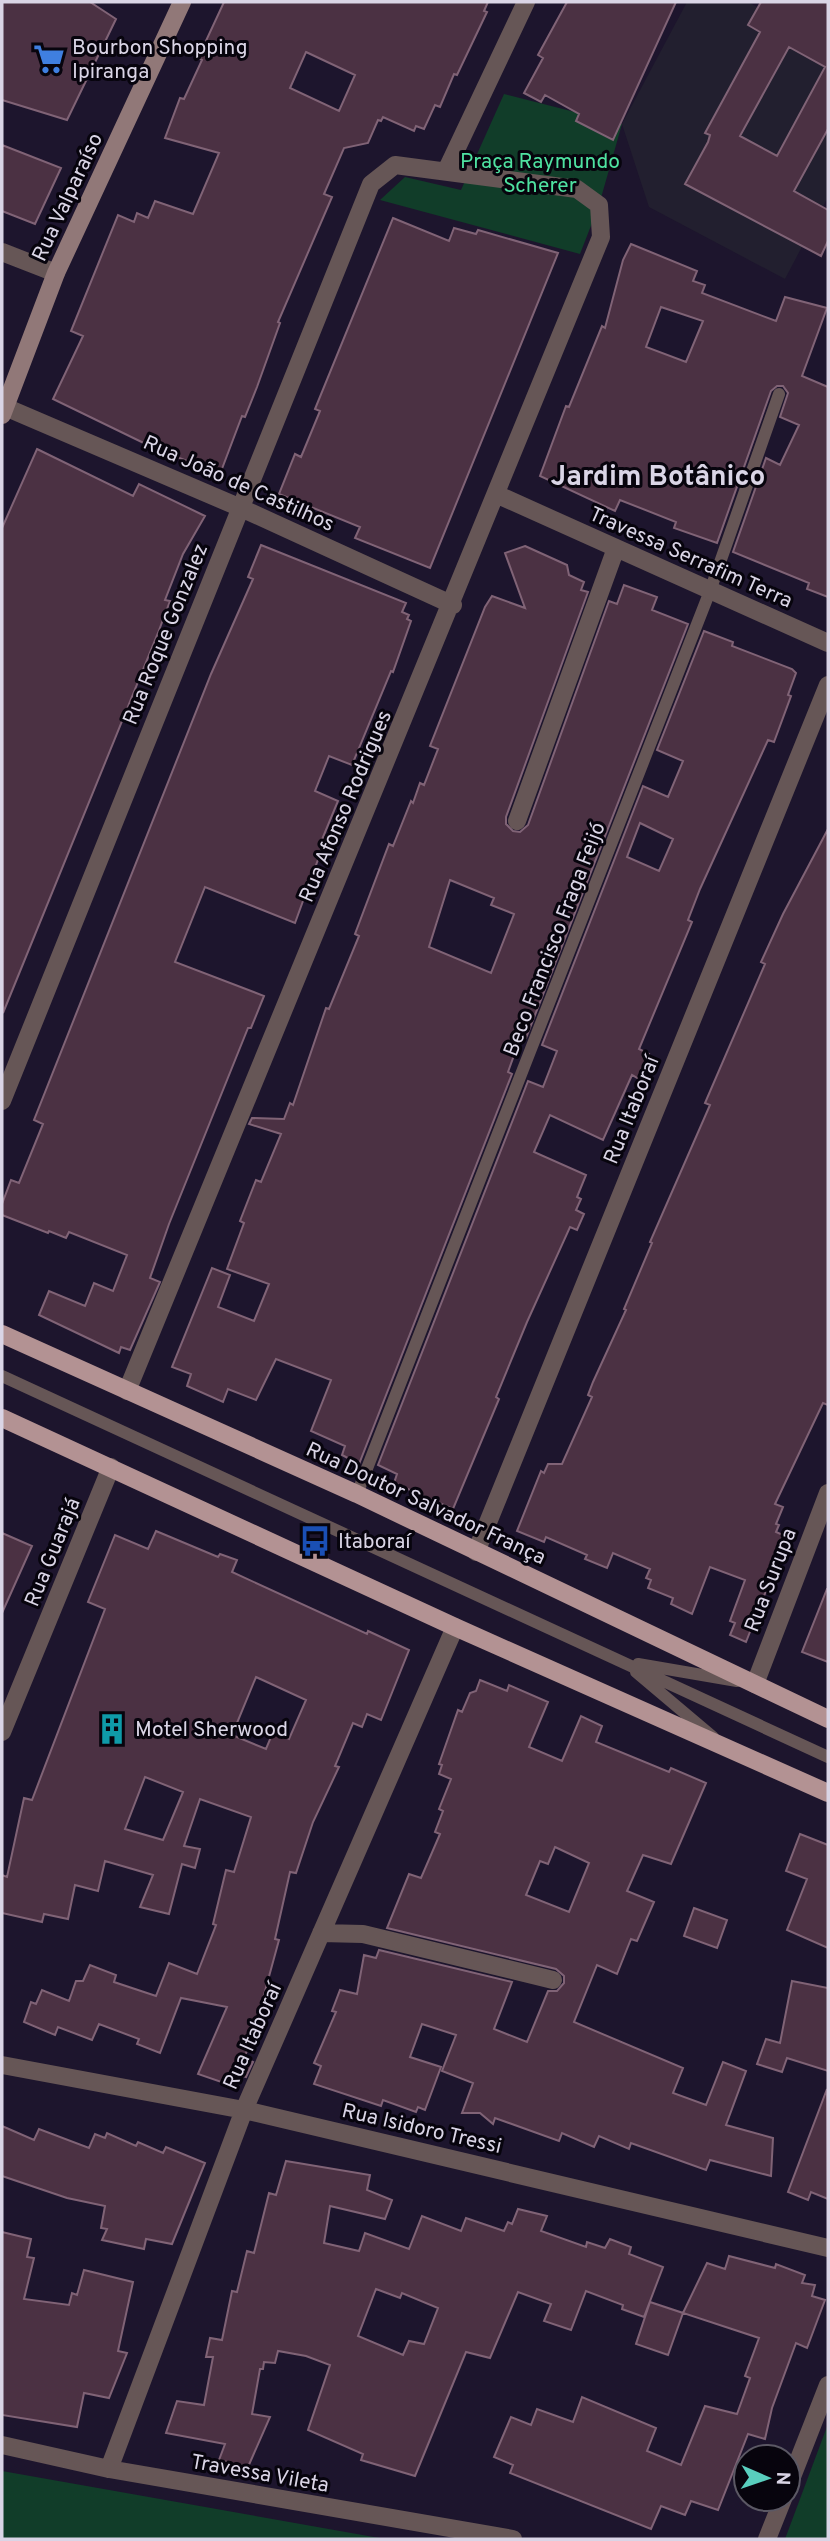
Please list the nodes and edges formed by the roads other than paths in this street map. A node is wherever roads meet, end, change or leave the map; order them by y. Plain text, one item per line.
1 (182, 2) edge
2 (526, 2) edge
3 (446, 171) junction
4 (2, 253) edge
5 (56, 273) junction
6 (779, 394) dead end
7 (3, 411) edge
8 (498, 495) junction
9 (241, 508) junction
10 (616, 548) junction
11 (710, 591) junction
12 (453, 605) junction
13 (828, 643) edge
14 (828, 685) edge
15 (517, 821) dead end
16 (2, 1101) edge
17 (2, 1334) edge
18 (2, 1378) edge
19 (127, 1391) junction
20 (2, 1418) edge
21 (111, 1467) junction
22 (828, 1493) edge
23 (357, 1494) junction
24 (476, 1552) junction
25 (454, 1627) junction
26 (622, 1661) junction
27 (755, 1684) junction
28 (828, 1718) edge
29 (2, 1732) edge
30 (725, 1747) junction
31 (828, 1757) edge
32 (828, 1793) edge
33 (321, 1933) junction
34 (552, 1980) dead end
35 (2, 2066) edge
36 (244, 2109) junction
37 (828, 2248) edge
38 (828, 2385) edge
39 (2, 2445) edge
40 (802, 2451) edge
41 (108, 2469) junction
42 (777, 2513) edge
43 (513, 2539) edge
44 (767, 2539) edge

1 - 5 street, Rua Valparaíso
2 - 3 street
3 - 8 street, Rua Afonso Rodrigues
3 - 9 street, Rua Roque Gonzalez
4 - 5 street
5 - 7 street, Rua Valparaíso
6 - 11 lane, Beco Francisco Fraga Feijó
7 - 9 street, Rua João de Castilhos
8 - 10 street, Travessa Serrafim Terra
8 - 12 street, Rua Afonso Rodrigues
9 - 12 street, Rua João de Castilhos
9 - 16 street, Rua Roque Gonzalez
10 - 11 street, Travessa Serrafim Terra
10 - 15 street
11 - 13 street, Travessa Serrafim Terra
11 - 23 lane, Beco Francisco Fraga Feijó
12 - 19 street, Rua Afonso Rodrigues
14 - 24 street, Rua Itaboraí
17 - 19 main road, Rua Doutor Salvador França
18 - 26 lane
19 - 23 main road, Rua Doutor Salvador França
20 - 21 main road
21 - 25 main road
21 - 29 street, Rua Guarajá
22 - 27 street, Rua Surupa
23 - 24 main road, Rua Doutor Salvador França
24 - 27 main road, Rua Doutor Salvador França
25 - 30 main road
25 - 33 street, Rua Itaboraí
26 - 27 lane
26 - 30 lane
26 - 31 lane
27 - 28 main road, Rua Doutor Salvador França
30 - 32 main road
33 - 34 street
33 - 36 street, Rua Itaboraí
35 - 36 street, Rua Isidoro Tressi
36 - 37 street, Rua Isidoro Tressi
36 - 41 street, Rua Itaboraí
38 - 40 street
39 - 41 street, Travessa Vileta
41 - 43 street, Travessa Vileta
42 - 44 street

